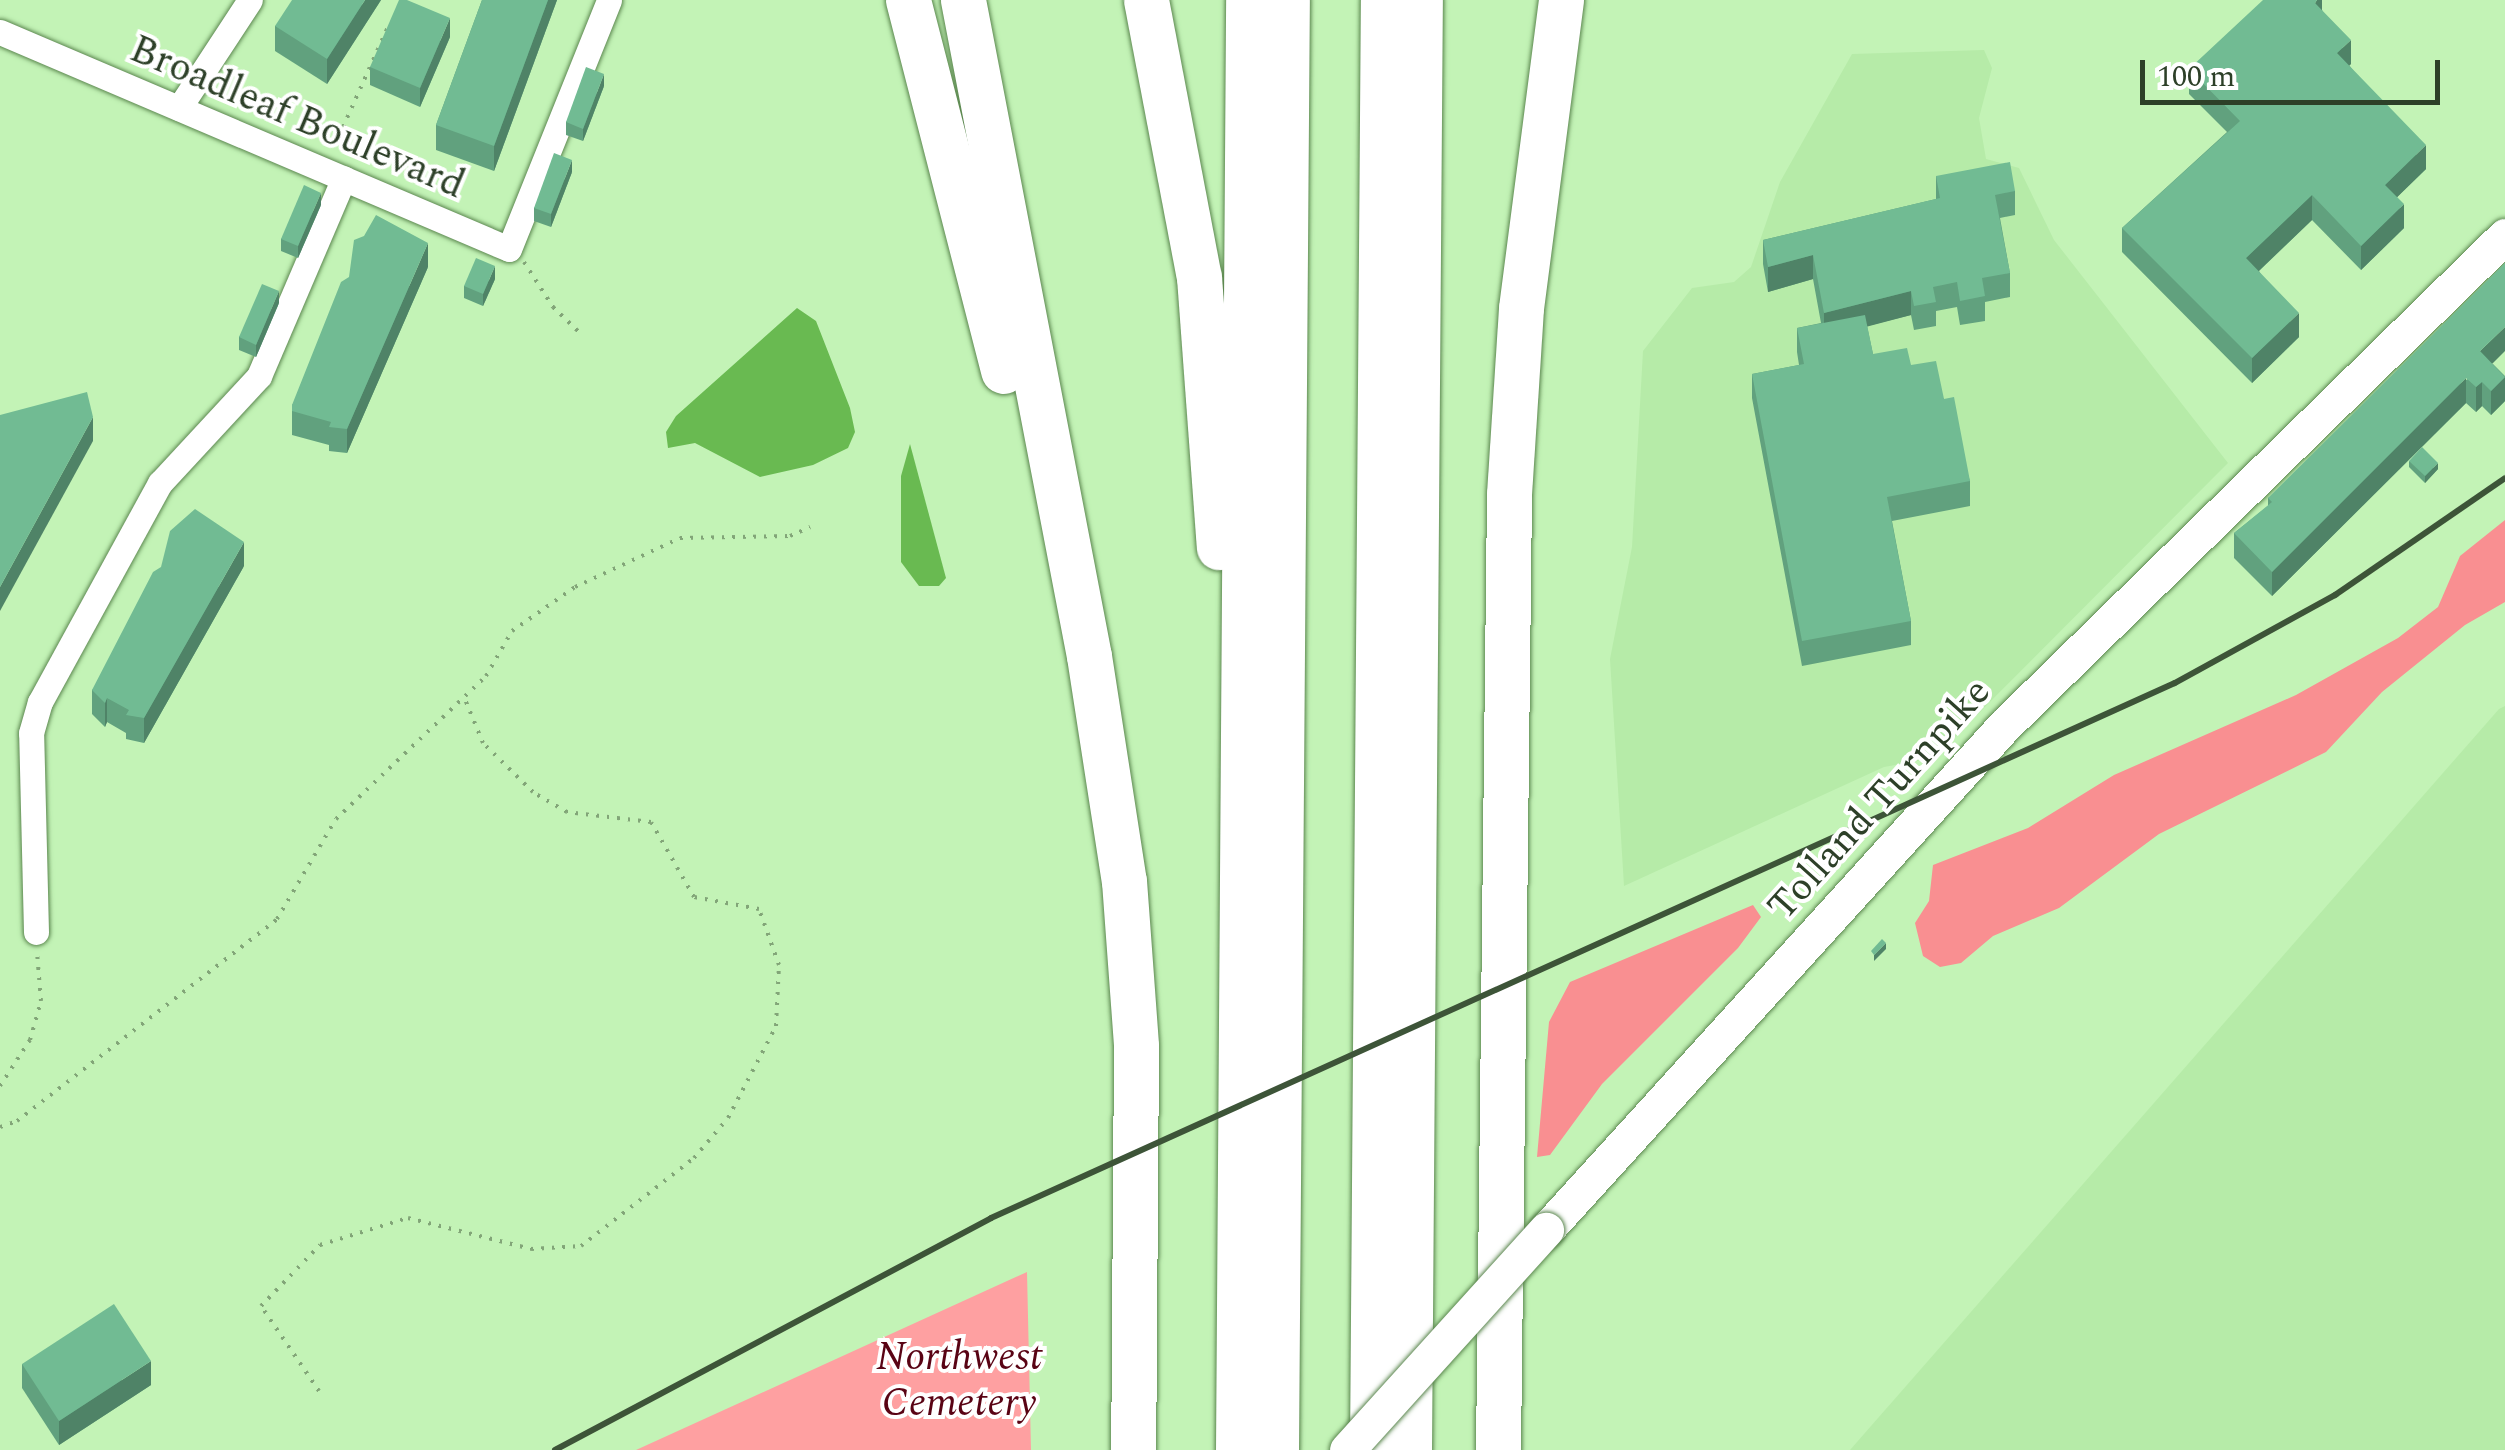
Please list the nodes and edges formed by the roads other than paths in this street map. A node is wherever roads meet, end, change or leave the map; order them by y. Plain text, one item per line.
1 (250, 0) edge
2 (609, 0) edge
3 (908, 0) edge
4 (963, 0) edge
5 (1146, 0) edge
6 (1248, 0) edge
7 (1287, 0) edge
8 (1383, 0) edge
9 (1420, 0) edge
10 (1447, 0) edge
11 (1561, 0) edge
12 (0, 32) edge
13 (179, 108) junction
14 (344, 178) junction
15 (1422, 186) junction
16 (2505, 236) edge
17 (1100, 735) junction
18 (1245, 760) junction
19 (36, 932) road end
20 (1133, 1450) edge
21 (1238, 1450) edge
22 (1276, 1450) edge
23 (1347, 1450) edge
24 (1372, 1450) edge
25 (1409, 1450) edge
26 (1498, 1450) edge

1 - 13 street
2 - 14 street, Broadleaf Boulevard
3 - 17 highway
4 - 17 highway
5 - 18 highway
6 - 18 highway
7 - 22 highway
8 - 24 highway
9 - 15 highway
10 - 15 highway
11 - 26 highway
12 - 13 street, Broadleaf Boulevard
13 - 14 street, Broadleaf Boulevard
14 - 19 street
15 - 25 highway
16 - 23 main road, Tolland Turnpike, bridge
17 - 20 highway
18 - 21 highway

